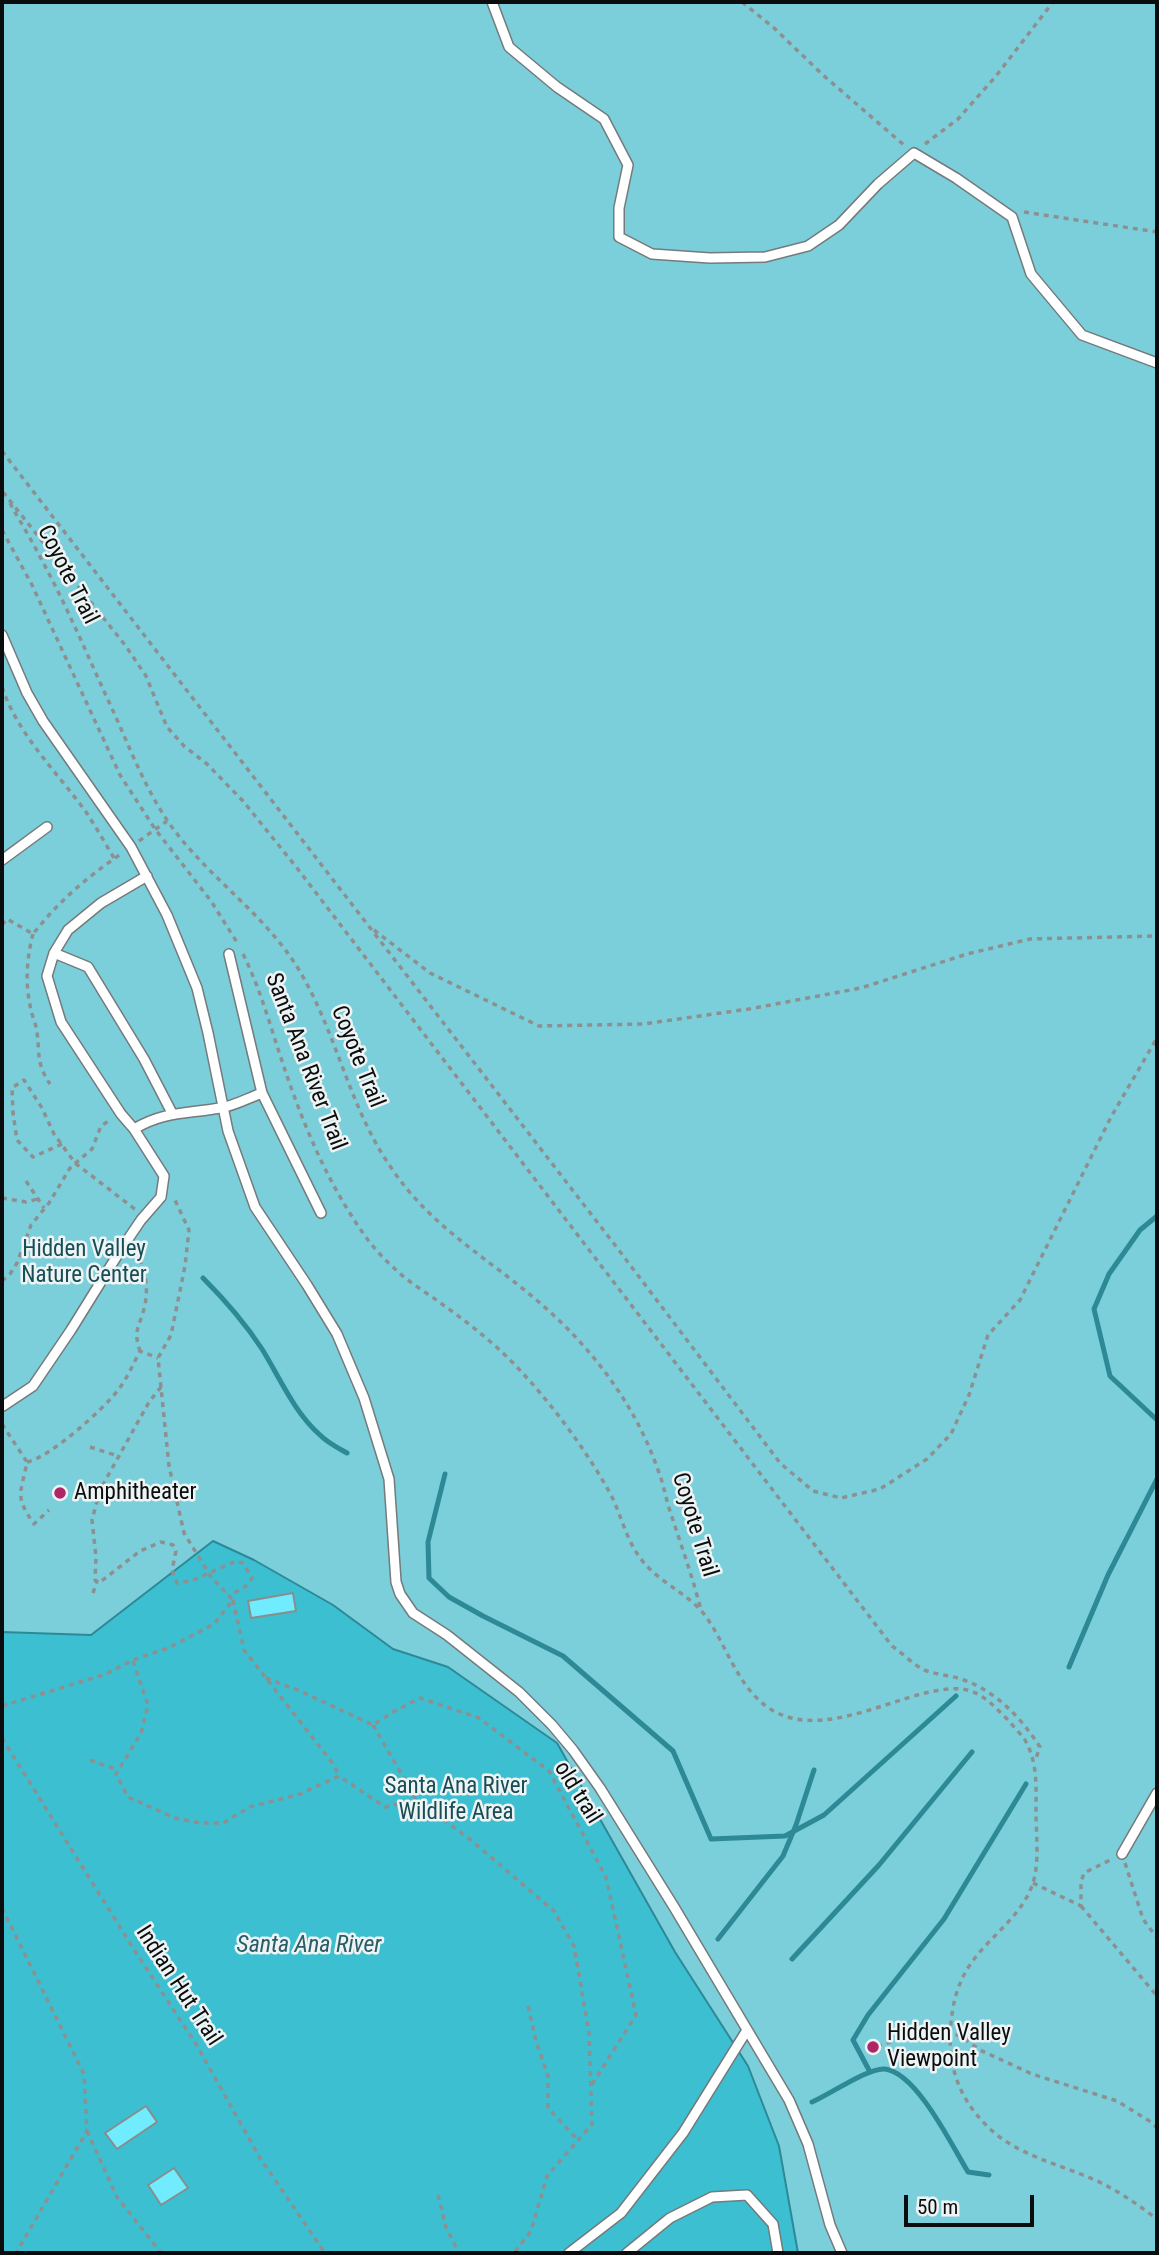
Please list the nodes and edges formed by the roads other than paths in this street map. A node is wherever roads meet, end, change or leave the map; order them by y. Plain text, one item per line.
1 (492, 2) edge
2 (1157, 363) edge
3 (2, 635) edge
4 (4, 647) edge
5 (47, 827) dead end
6 (2, 860) edge
7 (147, 876) junction
8 (54, 953) junction
9 (229, 954) dead end
10 (262, 1093) junction
11 (223, 1108) junction
12 (172, 1113) junction
13 (134, 1129) junction
14 (321, 1213) dead end
15 (3, 1406) edge
16 (1157, 1793) edge
17 (1122, 1854) road end
18 (747, 2030) junction
19 (569, 2253) edge
20 (627, 2253) edge
21 (778, 2253) edge
22 (842, 2253) edge

1 - 2 lane
3 - 4 lane
4 - 7 lane
5 - 6 lane
7 - 8 lane
7 - 11 lane
8 - 12 lane
8 - 13 lane
9 - 10 lane
10 - 11 lane
10 - 14 lane
11 - 12 lane
11 - 18 lane
12 - 13 lane
13 - 15 lane
16 - 17 lane
18 - 19 lane
18 - 22 lane
20 - 21 lane

